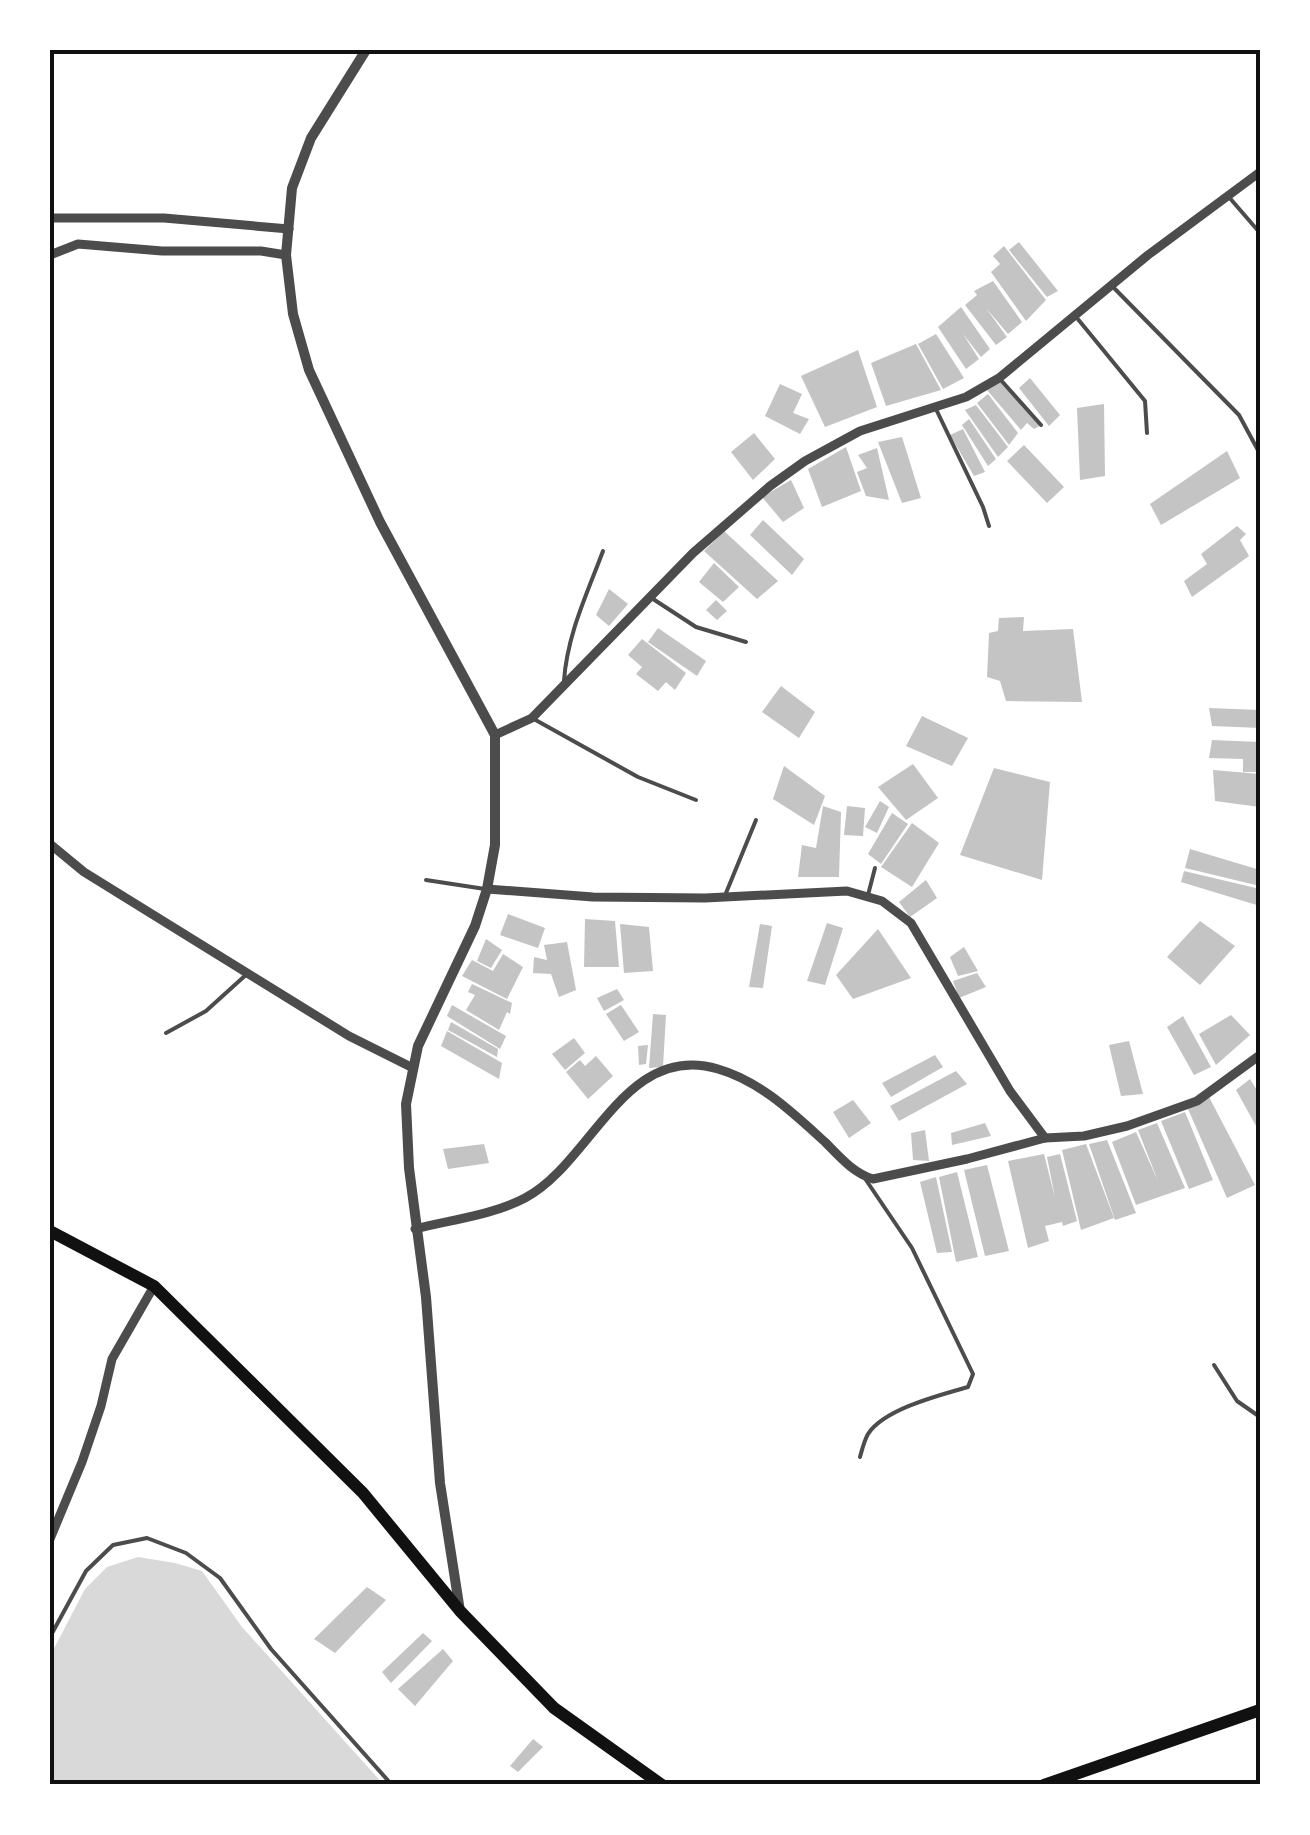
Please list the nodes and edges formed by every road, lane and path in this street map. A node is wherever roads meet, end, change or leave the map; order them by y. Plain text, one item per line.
1 (366, 50) edge
2 (1260, 172) edge
3 (1228, 196) junction
4 (50, 218) edge
5 (289, 229) junction
6 (1260, 233) edge
7 (50, 254) edge
8 (286, 255) junction
9 (1111, 284) junction
10 (1074, 314) junction
11 (999, 378) junction
12 (935, 407) junction
13 (1041, 425) dead end
14 (1147, 433) dead end
15 (1260, 454) edge
16 (989, 526) dead end
17 (603, 550) dead end
18 (650, 596) junction
19 (746, 642) dead end
20 (563, 686) junction
21 (532, 718) junction
22 (495, 735) junction
23 (696, 800) dead end
24 (756, 820) dead end
25 (50, 844) edge
26 (876, 868) dead end
27 (426, 880) dead end
28 (488, 889) junction
29 (868, 894) junction
30 (725, 897) junction
31 (248, 973) junction
32 (166, 1034) dead end
33 (1260, 1055) edge
34 (412, 1067) junction
35 (1045, 1138) junction
36 (863, 1176) junction
37 (415, 1229) junction
38 (50, 1230) edge
39 (154, 1286) junction
40 (1214, 1366) dead end
41 (1260, 1417) edge
42 (860, 1457) dead end
43 (50, 1539) edge
44 (460, 1611) junction
45 (50, 1637) edge
46 (1260, 1710) edge
47 (392, 1785) edge
48 (662, 1785) edge
49 (1044, 1785) edge

1 - 5 street
2 - 3 street
3 - 6 lane
3 - 9 street
4 - 5 street
5 - 8 street
7 - 8 street
8 - 22 street
9 - 10 street
9 - 15 lane
10 - 11 street
10 - 14 lane
11 - 12 street
11 - 13 lane
12 - 16 lane
12 - 18 street
17 - 20 lane
18 - 19 lane
18 - 20 street
20 - 21 street
21 - 22 street
21 - 23 lane
22 - 28 street
24 - 30 lane
25 - 31 street
26 - 29 lane
27 - 28 lane
28 - 30 street
28 - 34 street
29 - 30 street
29 - 35 street
31 - 32 lane
31 - 34 street
33 - 35 street
34 - 37 street
35 - 36 street
36 - 37 street
36 - 42 lane
37 - 44 street
38 - 39 main road
39 - 43 street
39 - 44 main road
40 - 41 lane
44 - 48 main road
45 - 47 lane
46 - 49 main road

